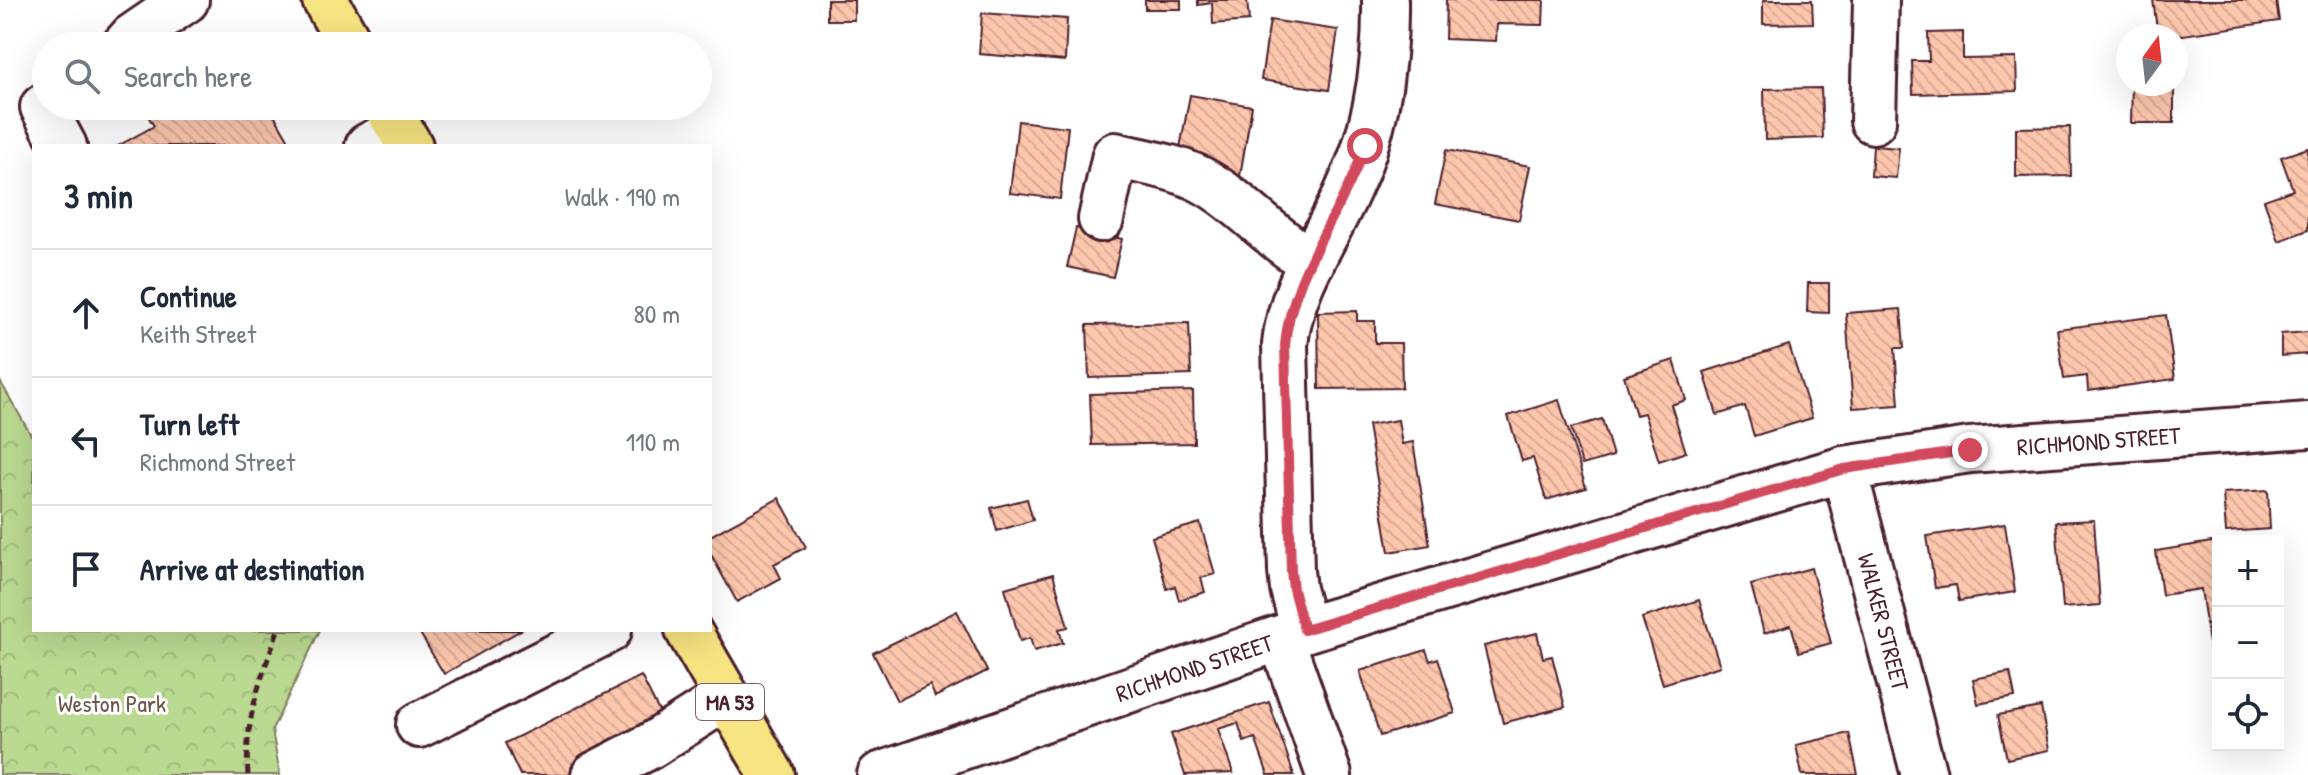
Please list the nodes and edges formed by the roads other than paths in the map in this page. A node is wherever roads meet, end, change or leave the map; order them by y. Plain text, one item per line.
1 (186, 0) edge
2 (325, 0) edge
3 (1385, 0) edge
4 (1876, 0) edge
5 (139, 32) edge
6 (343, 32) edge
7 (50, 120) edge
8 (1873, 121) dead end
9 (63, 144) edge
10 (1101, 219) dead end
11 (1312, 262) junction
12 (2308, 425) edge
13 (1844, 469) junction
14 (605, 632) edge
15 (689, 632) edge
16 (1293, 634) junction
17 (727, 697) junction
18 (419, 725) dead end
19 (594, 775) edge
20 (772, 775) edge
21 (880, 775) edge
22 (1329, 775) edge
23 (1924, 775) edge

1 - 5 street
2 - 6 main road
3 - 11 street
4 - 8 street
7 - 9 street
10 - 11 street
11 - 16 street
12 - 13 street, RICHMOND STREET
13 - 16 street, RICHMOND STREET
13 - 23 street, WALKER STREET
14 - 18 street
15 - 17 main road, MA 53
16 - 21 street, RICHMOND STREET
16 - 22 street
17 - 19 street
17 - 20 main road, MA 53

